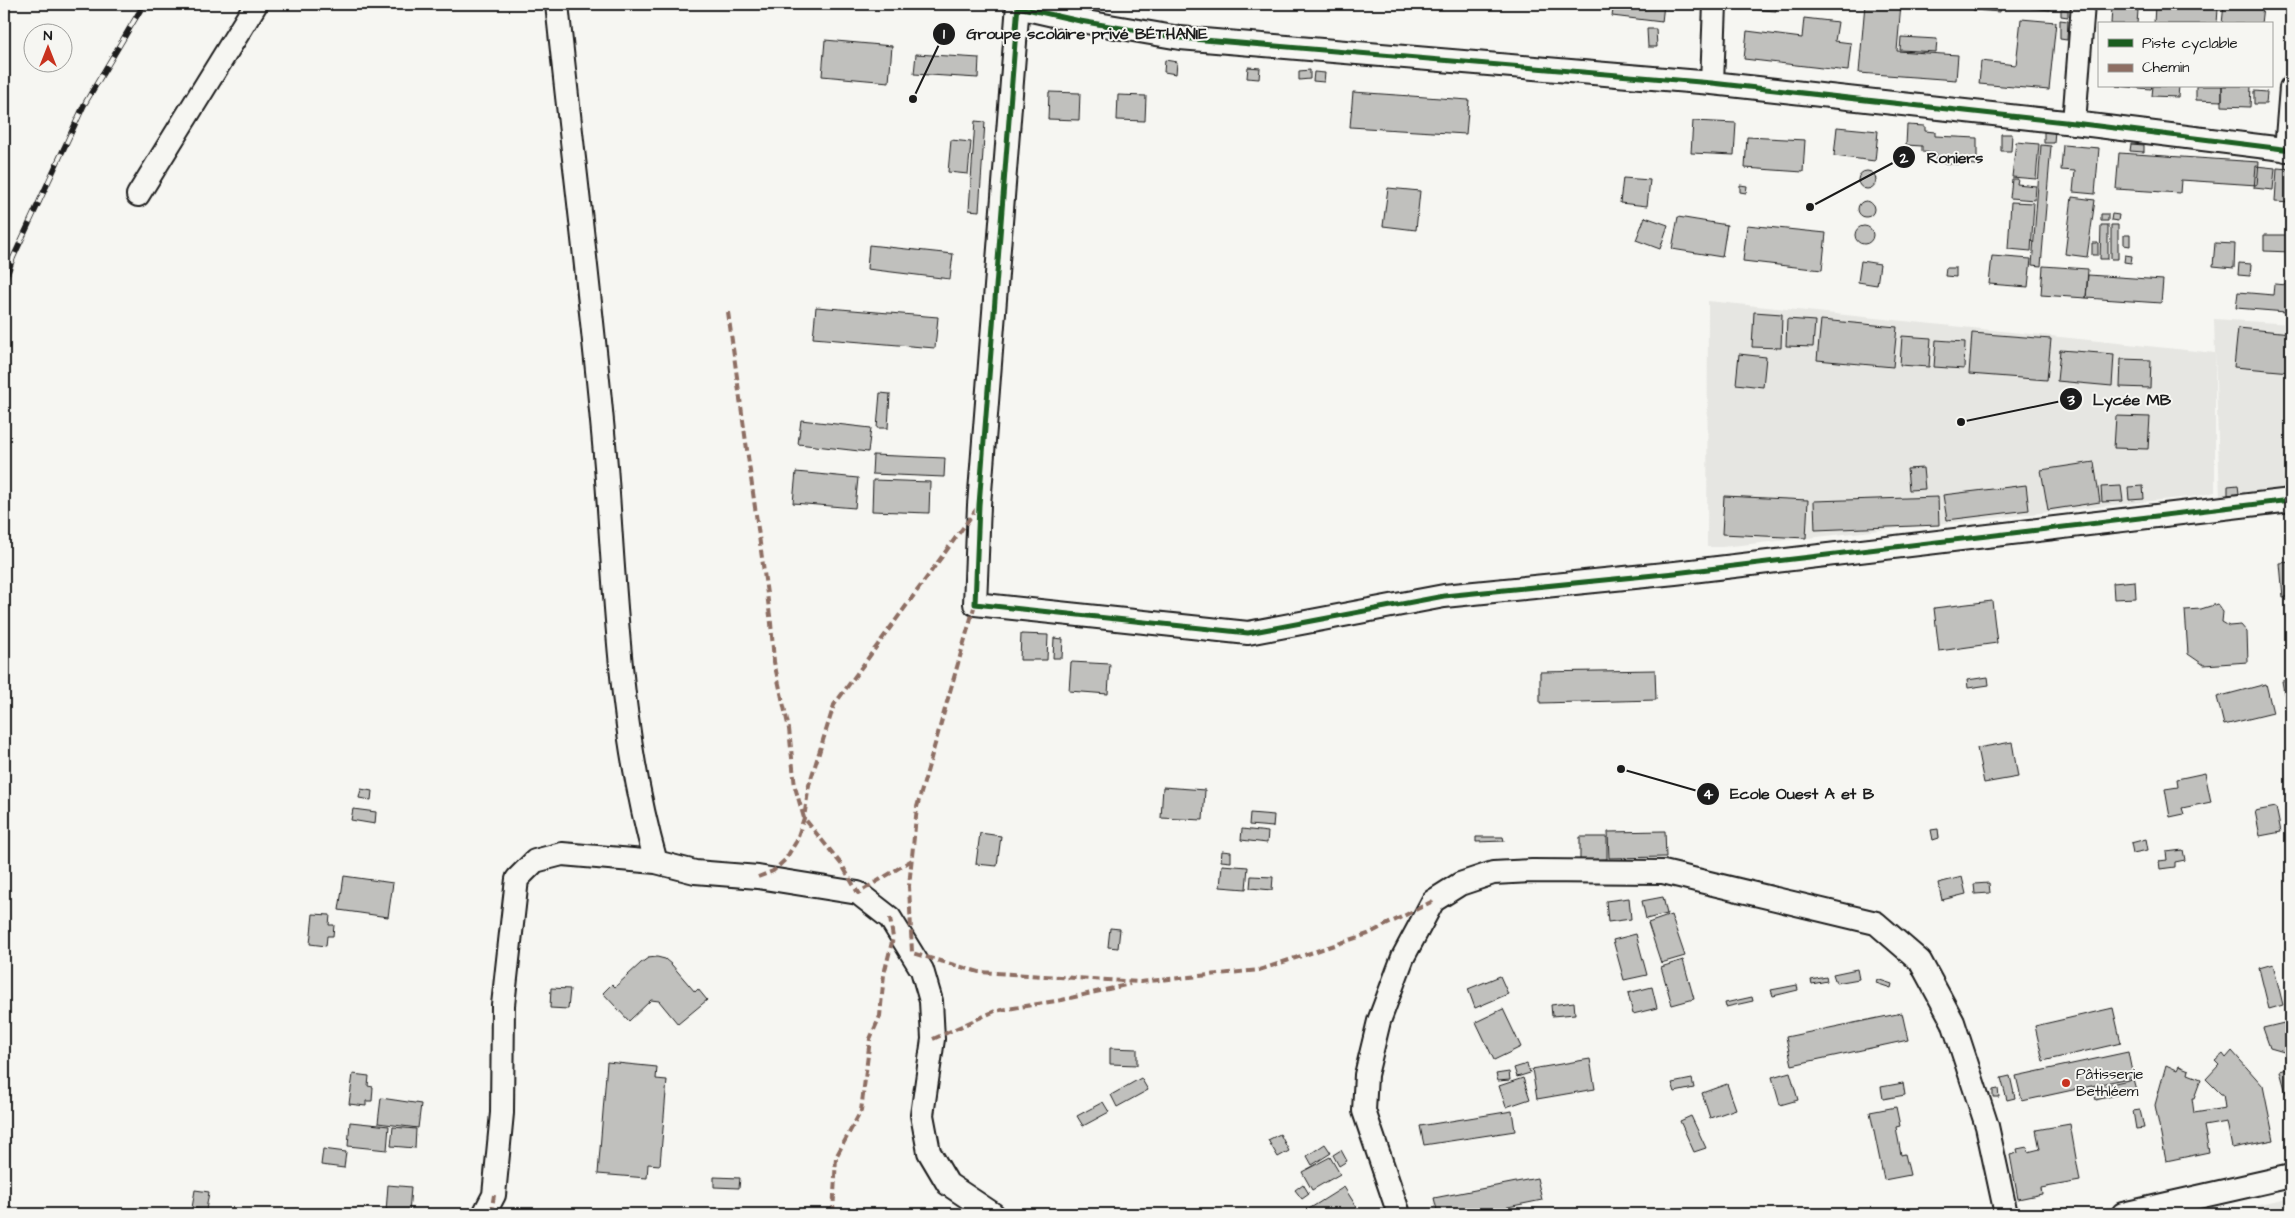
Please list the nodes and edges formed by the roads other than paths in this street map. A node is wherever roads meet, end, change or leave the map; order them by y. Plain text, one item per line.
1 (256, 4) edge
2 (557, 4) edge
3 (1714, 4) edge
4 (2083, 4) edge
5 (1018, 6) edge
6 (1712, 83) junction
7 (2291, 88) edge
8 (2074, 123) junction
9 (2289, 150) edge
10 (138, 195) dead end
11 (2291, 500) edge
12 (656, 862) junction
13 (2291, 1176) edge
14 (484, 1214) edge
15 (993, 1214) edge
16 (1399, 1214) edge
17 (2006, 1214) edge
18 (2123, 1214) edge

1 - 10 street
2 - 12 street
3 - 6 street
4 - 8 street
5 - 6 street
5 - 11 street
6 - 8 street
7 - 9 street
8 - 9 street
12 - 14 street
12 - 15 street
13 - 18 street
16 - 17 street

